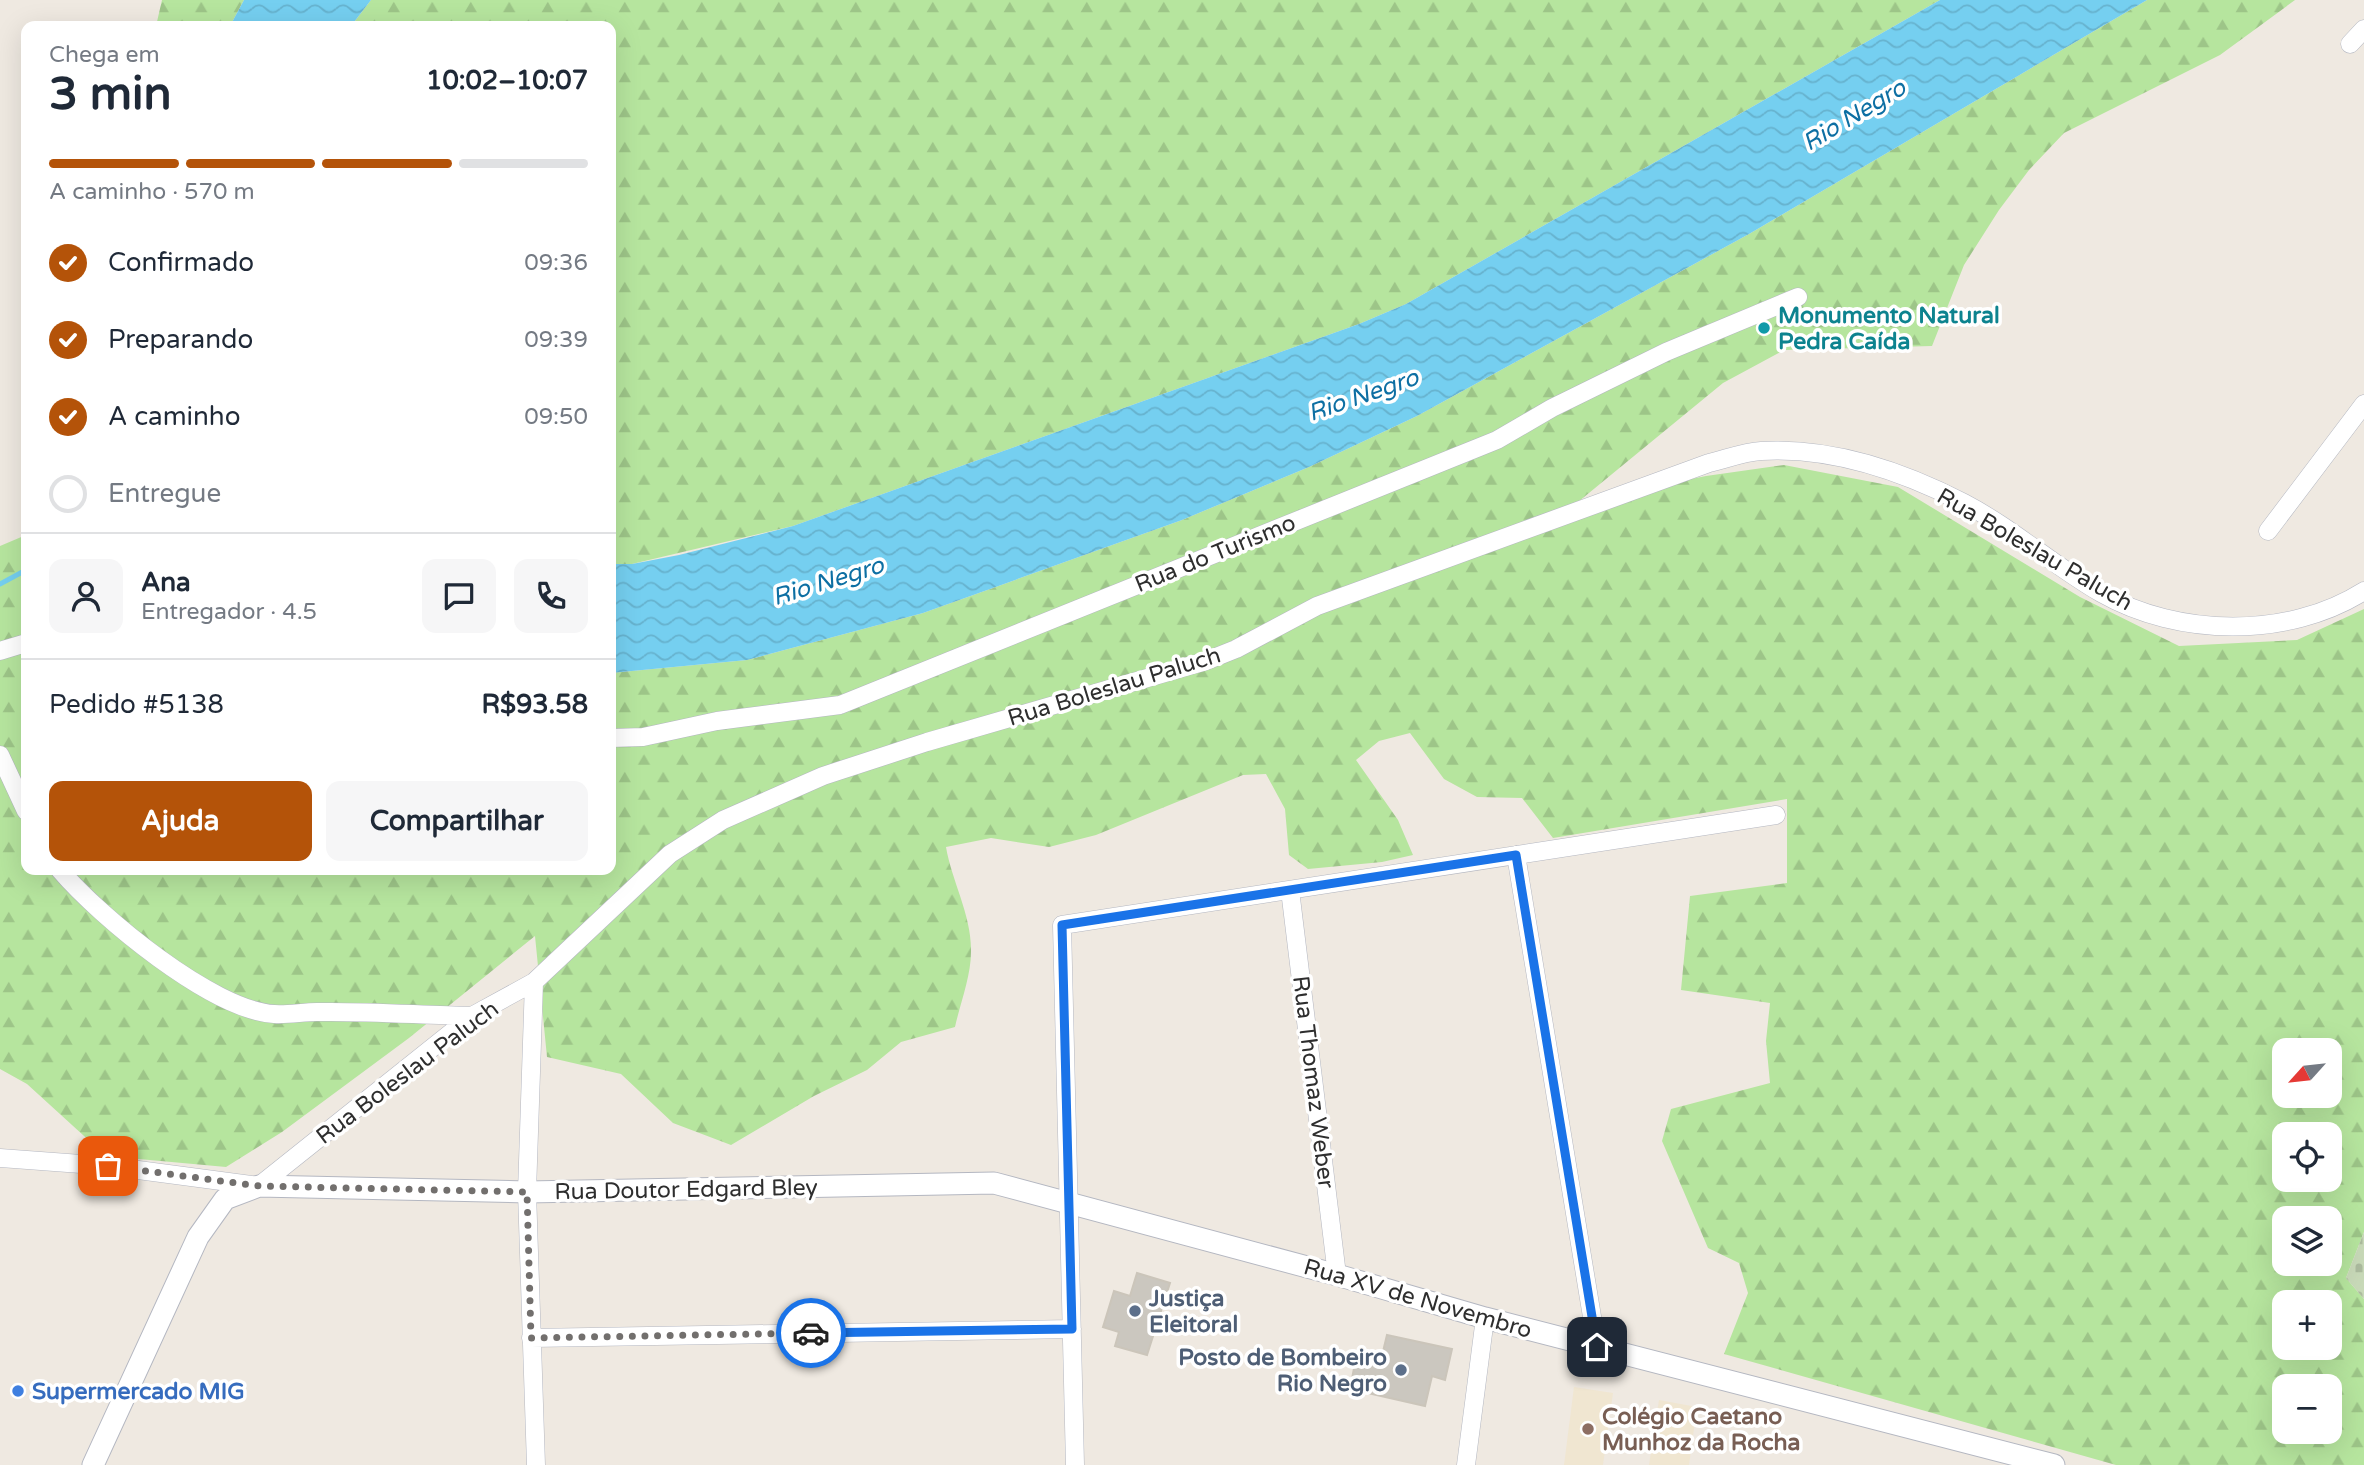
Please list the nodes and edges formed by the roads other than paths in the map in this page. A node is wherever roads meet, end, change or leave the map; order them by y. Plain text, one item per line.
1 (2364, 29) edge
2 (2350, 44) dead end
3 (1798, 297) dead end
4 (2364, 404) edge
5 (2268, 531) dead end
6 (2364, 591) edge
7 (2348, 601) junction
8 (2364, 612) edge
9 (21, 645) edge
10 (0, 651) edge
11 (616, 738) edge
12 (0, 755) edge
13 (21, 800) edge
14 (1776, 816) dead end
15 (1516, 855) junction
16 (65, 875) edge
17 (1290, 890) junction
18 (534, 982) junction
19 (472, 1016) junction
20 (0, 1158) edge
21 (259, 1186) junction
22 (527, 1192) junction
23 (1068, 1201) junction
24 (1337, 1275) junction
25 (1485, 1318) junction
26 (1072, 1329) junction
27 (531, 1338) junction
28 (1597, 1347) junction
29 (93, 1465) edge
30 (536, 1465) edge
31 (1075, 1465) edge
32 (1466, 1465) edge
33 (2054, 1465) edge

1 - 2 street
3 - 11 street, Rua do Turismo
4 - 5 street
6 - 7 street, Rua Boleslau Paluch
7 - 8 street
7 - 18 street, Rua Boleslau Paluch
9 - 10 street
12 - 13 street
14 - 15 street
15 - 17 street
15 - 28 street
16 - 19 street
17 - 23 street
17 - 24 street, Rua Thomaz Weber
18 - 19 street, Rua Boleslau Paluch
18 - 22 street
19 - 21 street, Rua Boleslau Paluch
20 - 21 street
21 - 22 street, Rua Doutor Edgard Bley
21 - 29 street, Rua Boleslau Paluch
22 - 23 street, Rua Doutor Edgard Bley
22 - 27 street
23 - 24 street, Rua XV de Novembro
23 - 26 street
24 - 25 street, Rua XV de Novembro
25 - 28 street, Rua XV de Novembro
25 - 32 street
26 - 27 street
26 - 31 street
27 - 30 street
28 - 33 street, Rua XV de Novembro

